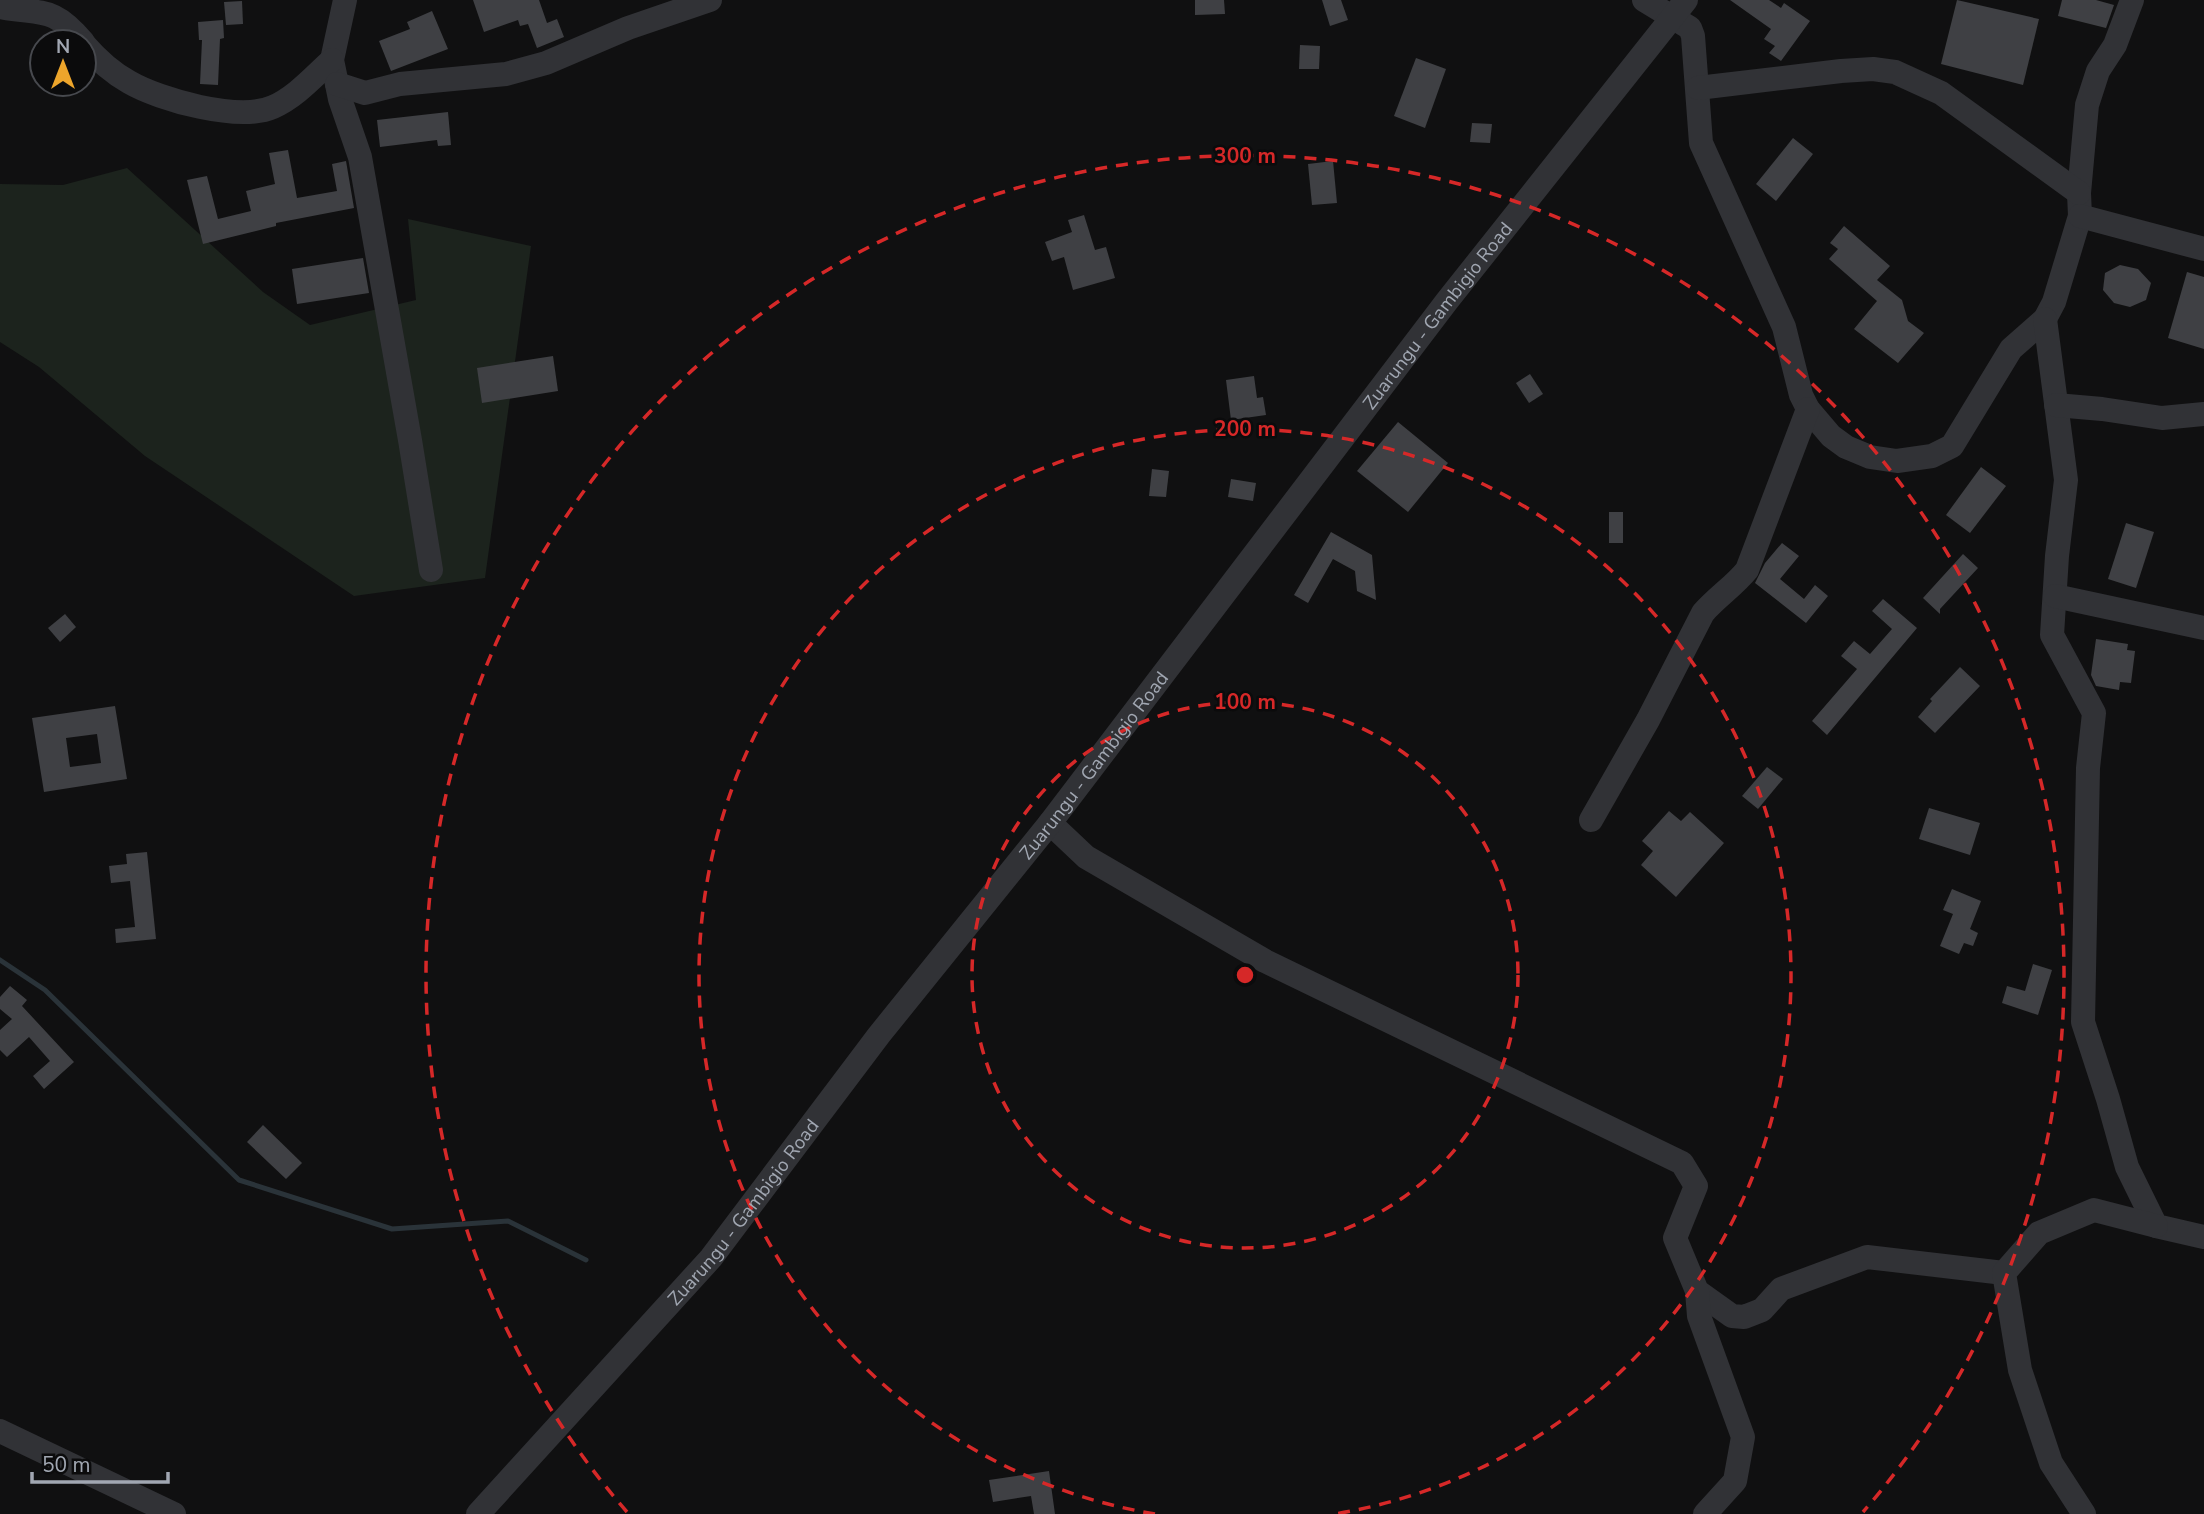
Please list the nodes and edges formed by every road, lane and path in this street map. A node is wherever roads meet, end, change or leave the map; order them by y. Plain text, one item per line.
1 (345, 0) edge
2 (710, 0) edge
3 (1644, 0) edge
4 (2132, 0) edge
5 (0, 7) edge
6 (1679, 9) edge
7 (69, 28) edge
8 (98, 58) edge
9 (332, 60) junction
10 (337, 85) junction
11 (1698, 88) junction
12 (2080, 204) junction
13 (2204, 249) edge
14 (2045, 319) junction
15 (2056, 405) junction
16 (1808, 409) junction
17 (2204, 414) edge
18 (430, 570) dead end
19 (2055, 596) junction
20 (2204, 628) edge
21 (1591, 820) dead end
22 (1050, 823) junction
23 (2156, 1226) junction
24 (2204, 1237) edge
25 (2004, 1273) junction
26 (1697, 1291) junction
27 (0, 1431) edge
28 (174, 1514) edge
29 (478, 1514) edge
30 (1705, 1514) edge
31 (2084, 1514) edge

1 - 9 street
2 - 10 street
3 - 6 street
4 - 12 street
5 - 7 street
6 - 11 street
6 - 22 street, Zuarungu - Gambigio Road
8 - 9 street
9 - 10 street
10 - 18 street
11 - 12 street
11 - 16 street
12 - 13 street
12 - 14 street
14 - 15 street
14 - 16 street
15 - 17 street
15 - 19 street
16 - 21 street
19 - 20 street
19 - 23 street
22 - 26 street
22 - 29 street, Zuarungu - Gambigio Road
23 - 24 street
23 - 25 street
25 - 26 street
25 - 31 street
26 - 30 street
27 - 28 street

